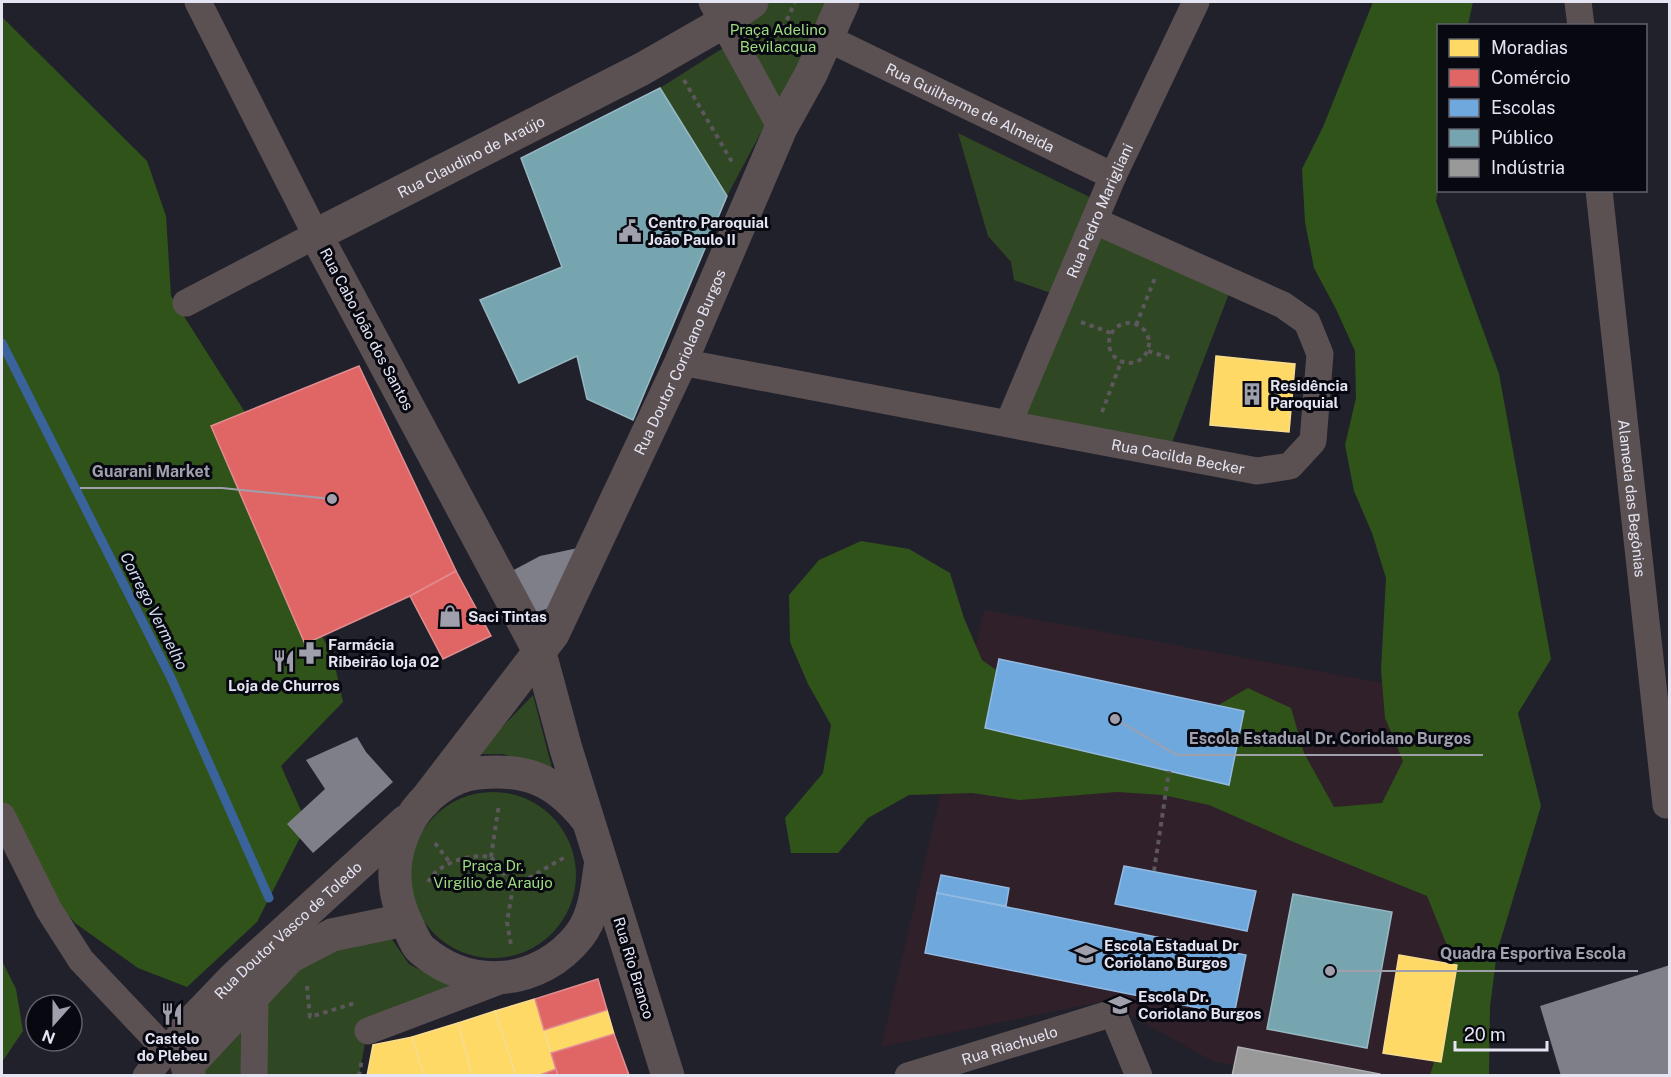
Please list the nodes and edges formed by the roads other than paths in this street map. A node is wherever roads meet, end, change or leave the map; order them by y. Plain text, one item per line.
1 (198, 2) edge
2 (752, 2) edge
3 (843, 2) edge
4 (1196, 2) edge
5 (1578, 2) edge
6 (718, 12) edge
7 (1581, 24) edge
8 (827, 38) junction
9 (781, 128) junction
10 (1113, 176) junction
11 (1599, 192) edge
12 (1095, 221) junction
13 (316, 235) junction
14 (186, 303) dead end
15 (681, 362) junction
16 (1009, 422) junction
17 (540, 653) junction
18 (1670, 804) edge
19 (418, 808) junction
20 (2, 816) edge
21 (594, 840) junction
22 (404, 920) junction
23 (510, 977) junction
24 (255, 996) junction
25 (368, 1031) road end
26 (182, 1059) edge
27 (146, 1076) edge
28 (254, 1076) edge
29 (668, 1076) edge
30 (908, 1076) edge
31 (1139, 1076) edge

1 - 13 street, Rua Cabo João dos Santos
2 - 6 street, Rua Claudino de Araújo
3 - 8 street, Rua Doutor Coriolano Burgos
4 - 10 street, Rua Pedro Marigliani
5 - 7 street
6 - 9 street
6 - 13 street, Rua Claudino de Araújo
8 - 9 street, Rua Doutor Coriolano Burgos
8 - 10 street, Rua Guilherme de Almeida
9 - 15 street, Rua Doutor Coriolano Burgos
10 - 12 street, Rua Pedro Marigliani
11 - 18 street, Alameda das Begônias
12 - 16 street, Rua Pedro Marigliani
12 - 16 street, Rua Cacilda Becker
13 - 14 street, Rua Claudino de Araújo
13 - 17 street, Rua Cabo João dos Santos
15 - 16 street, Rua Cacilda Becker
15 - 17 street, Rua Doutor Coriolano Burgos
17 - 19 street, Rua Doutor Vasco de Toledo
17 - 21 street, Rua Cabo João dos Santos
19 - 21 street
19 - 22 street
19 - 26 street, Rua Doutor Vasco de Toledo
20 - 26 street
21 - 23 street
21 - 29 street, Rua Rio Branco
22 - 23 street
22 - 24 street, Rua Doutor Vasco de Toledo
23 - 25 street
24 - 26 street, Rua Doutor Vasco de Toledo
24 - 28 street
26 - 27 street, Rua Doutor Vasco de Toledo
30 - 31 street, Rua Riachuelo

